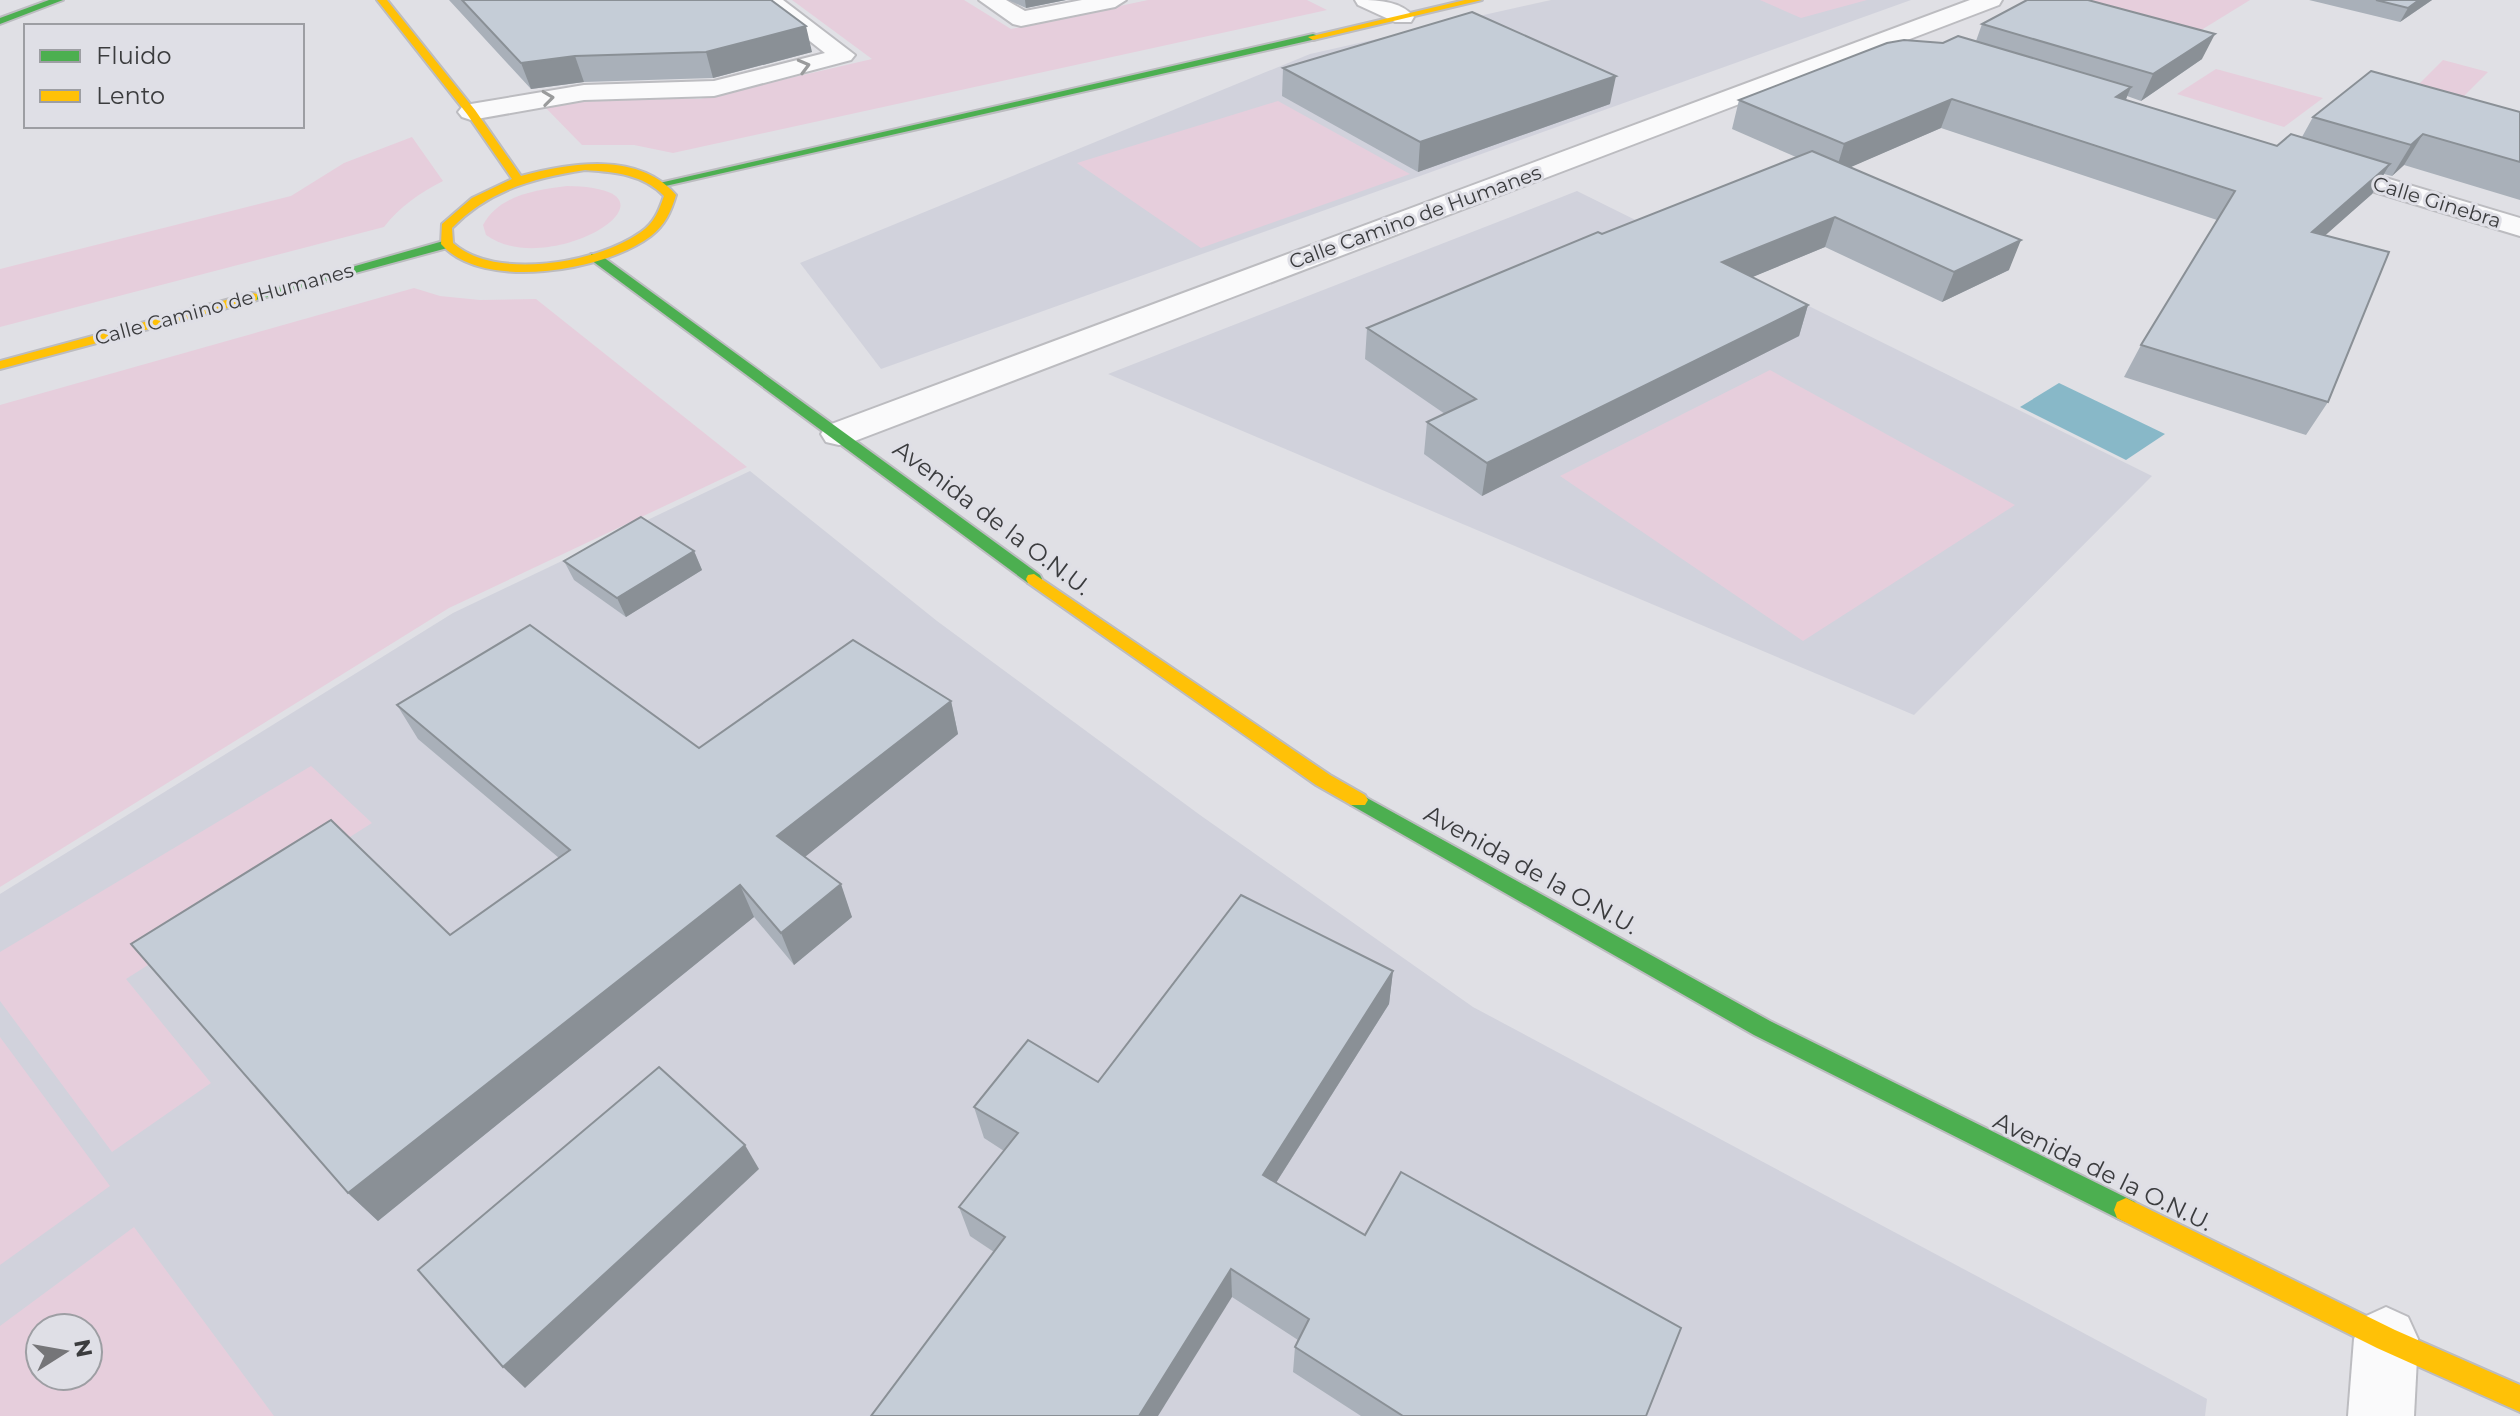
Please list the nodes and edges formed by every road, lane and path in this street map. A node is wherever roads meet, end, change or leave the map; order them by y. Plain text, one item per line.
1 (58, 0) edge
2 (382, 0) edge
3 (769, 0) edge
4 (990, 0) edge
5 (1115, 0) edge
6 (1366, 0) edge
7 (1477, 0) edge
8 (1991, 0) edge
9 (1403, 17) junction
10 (0, 21) edge
11 (1895, 37) junction
12 (1932, 49) edge
13 (471, 112) junction
14 (2293, 158) edge
15 (517, 179) junction
16 (661, 184) junction
17 (2520, 227) edge
18 (447, 244) junction
19 (595, 257) junction
20 (0, 365) edge
21 (839, 434) junction
22 (2386, 1339) junction
23 (2520, 1399) edge
24 (2381, 1416) edge

1 - 10 street
2 - 13 street
13 -> 3 street
4 - 5 street
6 - 9 street
7 - 9 street
8 - 11 street, Calle Camino de Humanes
9 - 16 street
11 - 12 street
11 - 21 street, Calle Camino de Humanes
13 - 15 street
14 - 17 street, Calle Ginebra
15 - 16 street
15 - 18 street
16 - 19 street
18 - 19 street
18 - 20 street, Calle Camino de Humanes
19 - 21 street, Avenida de la O.N.U.
21 - 22 street, Avenida de la O.N.U.
22 - 23 street, Avenida de la O.N.U.
22 - 24 street

